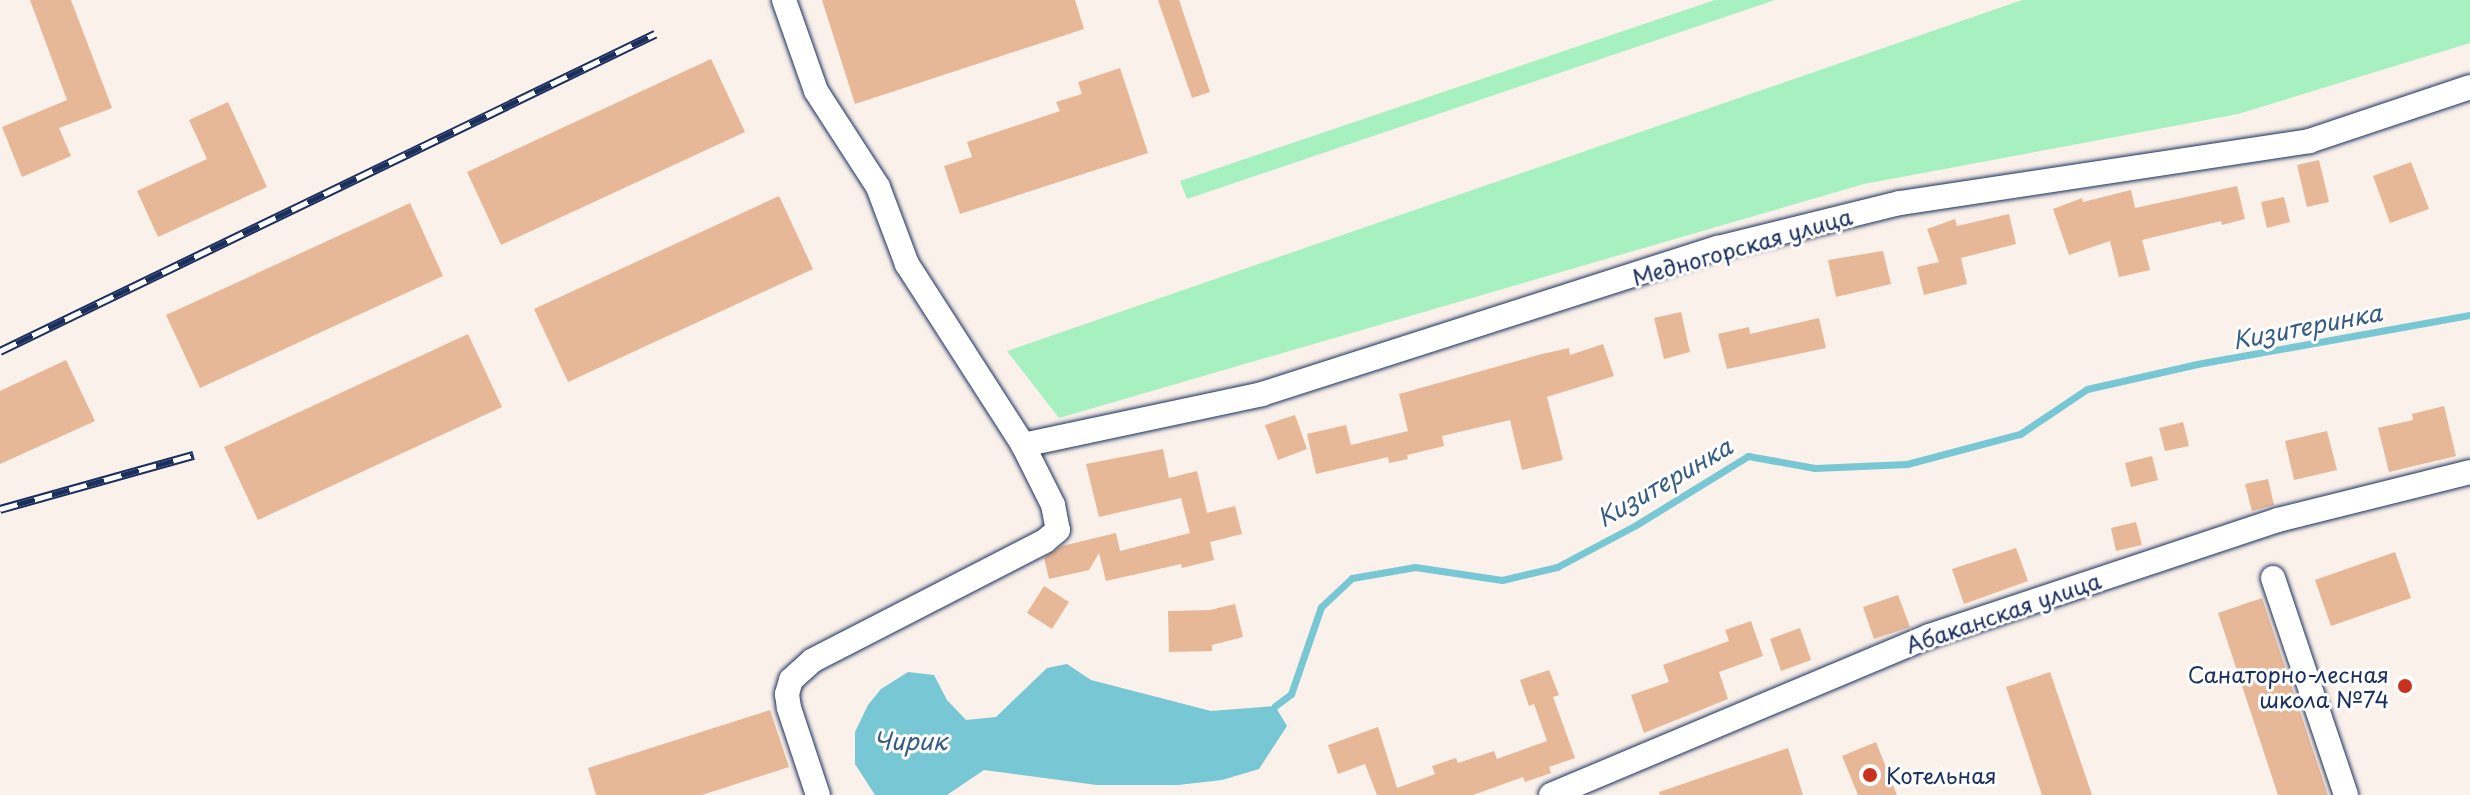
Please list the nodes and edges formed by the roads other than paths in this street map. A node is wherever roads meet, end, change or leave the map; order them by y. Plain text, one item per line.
1 (784, 0) edge
2 (2470, 87) edge
3 (1023, 445) junction
4 (2470, 472) edge
5 (2273, 578) dead end
6 (818, 795) edge
7 (1551, 795) edge
8 (2346, 795) edge

1 - 3 street
2 - 3 street, Медногорская улица
3 - 6 street
4 - 7 street, Абаканская улица
5 - 8 street

